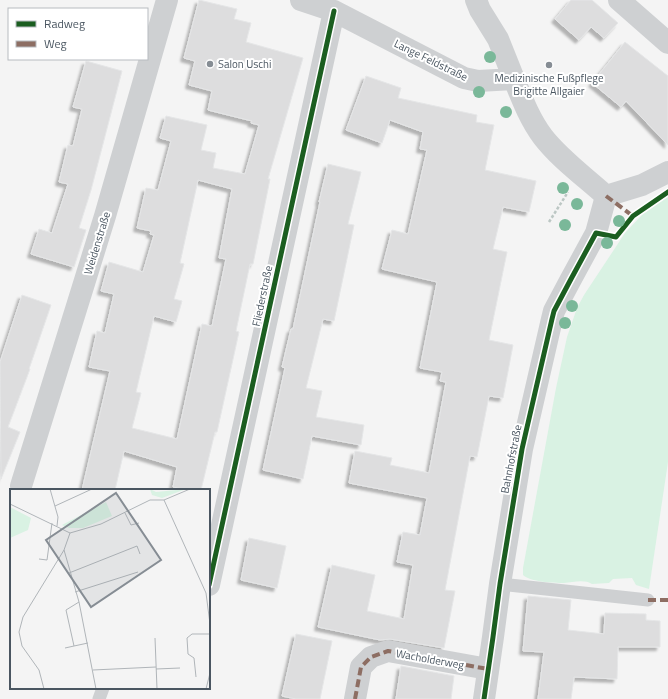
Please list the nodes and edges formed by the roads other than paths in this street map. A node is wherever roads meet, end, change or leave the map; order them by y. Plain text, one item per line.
1 (168, 0) edge
2 (301, 0) edge
3 (476, 0) edge
4 (619, 0) edge
5 (334, 11) junction
6 (668, 43) edge
7 (514, 79) junction
8 (668, 172) edge
9 (606, 196) junction
10 (21, 486) dead end
11 (210, 580) edge
12 (500, 584) junction
13 (648, 600) dead end
14 (488, 669) junction
15 (103, 689) edge
16 (99, 699) edge
17 (355, 699) edge
18 (484, 699) edge

1 - 10 street, Weidenstraße
2 - 5 street, Lange Feldstraße
3 - 7 street
4 - 6 street
5 - 7 street, Lange Feldstraße
5 - 11 street, Fliederstraße
7 - 9 street
8 - 9 street
9 - 12 street, Bahnhofstraße
12 - 13 lane
12 - 14 street, Bahnhofstraße
14 - 17 street, Wacholderweg
14 - 18 street, Bahnhofstraße
15 - 16 lane

